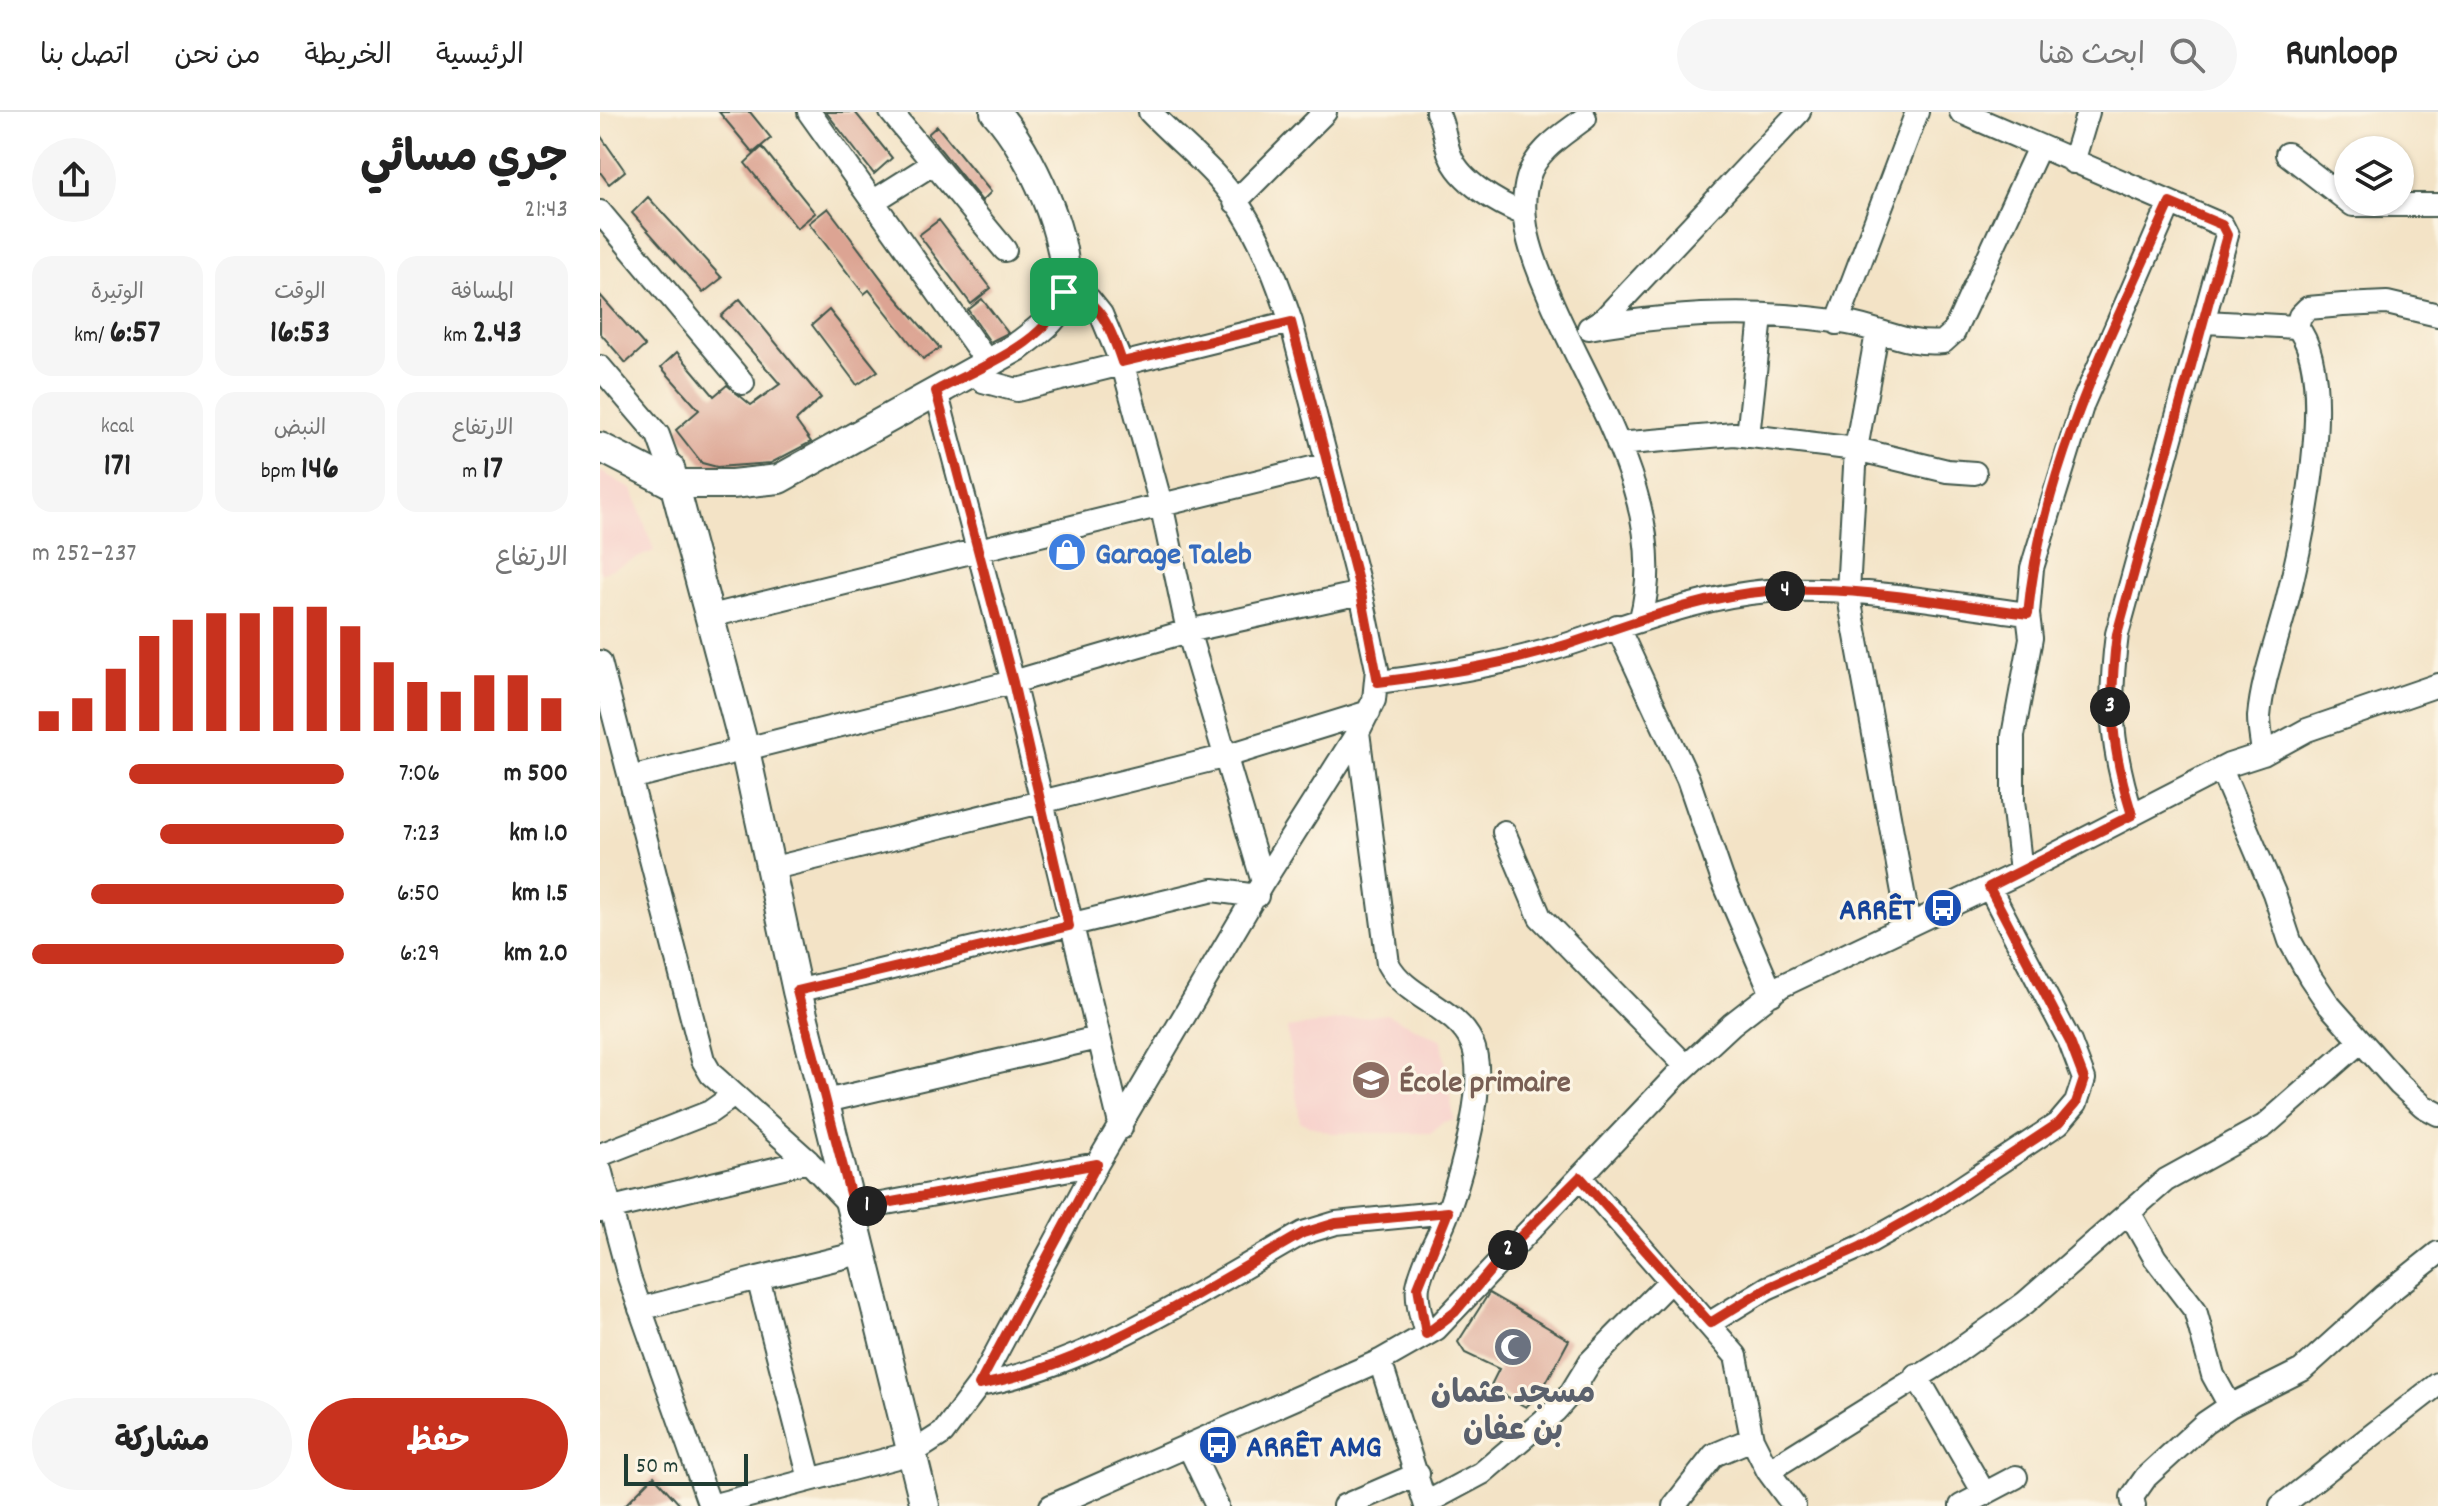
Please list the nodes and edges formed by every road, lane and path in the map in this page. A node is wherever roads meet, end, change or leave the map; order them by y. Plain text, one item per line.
1 (809, 112) edge
2 (891, 112) edge
3 (995, 112) edge
4 (1150, 112) edge
5 (1325, 112) edge
6 (1437, 112) edge
7 (1799, 112) edge
8 (1917, 112) edge
9 (1961, 112) edge
10 (2088, 112) edge
11 (1585, 118) dead end
12 (2039, 147) junction
13 (2287, 154) dead end
14 (2073, 162) junction
15 (931, 165) junction
16 (874, 201) junction
17 (1235, 202) junction
18 (2170, 203) junction
19 (2438, 205) edge
20 (600, 212) edge
21 (1524, 214) junction
22 (1005, 250) dead end
23 (1064, 292) junction
24 (2438, 315) edge
25 (1761, 317) junction
26 (1291, 322) junction
27 (2206, 322) junction
28 (1837, 323) junction
29 (2297, 327) junction
30 (1589, 328) junction
31 (1877, 333) junction
32 (1568, 340) junction
33 (1122, 362) junction
34 (600, 367) edge
35 (980, 367) junction
36 (743, 383) dead end
37 (936, 391) junction
38 (600, 426) edge
39 (1748, 436) junction
40 (1618, 444) junction
41 (600, 447) edge
42 (1856, 449) junction
43 (1328, 464) junction
44 (1975, 473) dead end
45 (680, 478) junction
46 (1162, 508) junction
47 (978, 552) junction
48 (1848, 592) junction
49 (1361, 593) junction
50 (2028, 614) junction
51 (711, 616) junction
52 (1641, 618) junction
53 (1617, 626) junction
54 (1188, 631) junction
55 (600, 662) edge
56 (1013, 682) junction
57 (1378, 682) junction
58 (2438, 685) edge
59 (1369, 712) junction
60 (1358, 732) junction
61 (745, 750) junction
62 (2263, 754) junction
63 (1223, 757) junction
64 (2221, 769) junction
65 (630, 778) junction
66 (1040, 801) junction
67 (2132, 815) junction
68 (1504, 832) dead end
69 (770, 869) junction
70 (2021, 872) junction
71 (1989, 887) junction
72 (1260, 889) junction
73 (1909, 925) junction
74 (1069, 926) junction
75 (797, 991) junction
76 (1772, 994) junction
77 (1098, 1038) junction
78 (2361, 1041) junction
79 (1686, 1066) junction
80 (734, 1095) junction
81 (826, 1101) junction
82 (2438, 1114) edge
83 (1121, 1128) junction
84 (600, 1155) edge
85 (808, 1161) junction
86 (1097, 1164) junction
87 (600, 1169) edge
88 (1580, 1177) junction
89 (605, 1209) edge
90 (854, 1209) junction
91 (1448, 1212) junction
92 (2129, 1212) junction
93 (864, 1252) junction
94 (2438, 1253) edge
95 (758, 1278) junction
96 (1669, 1282) junction
97 (640, 1309) junction
98 (1710, 1323) junction
99 (1426, 1334) junction
100 (1380, 1361) junction
101 (1916, 1375) junction
102 (2438, 1384) edge
103 (979, 1385) junction
104 (2230, 1406) junction
105 (1752, 1439) junction
106 (1189, 1447) junction
107 (912, 1453) junction
108 (1768, 1471) junction
109 (1418, 1474) junction
110 (2016, 1477) dead end
111 (810, 1479) junction
112 (1984, 1493) junction
113 (1426, 1504) edge
114 (711, 1506) edge
115 (925, 1506) edge
116 (1051, 1506) edge
117 (1217, 1506) edge
118 (1344, 1506) edge
119 (1674, 1506) edge
120 (1794, 1506) edge
121 (1961, 1506) edge
122 (2134, 1506) edge
123 (2281, 1506) edge

1 - 16 street
2 - 15 street
3 - 23 main road
4 - 17 street
5 - 17 street
6 - 21 street
7 - 30 street
8 - 28 street
9 - 12 street
10 - 14 street
11 - 21 street
12 - 14 street
12 - 31 street
13 - 19 street
14 - 18 street
15 - 16 street
15 - 22 street
16 - 35 street
17 - 26 street
18 - 27 street
18 - 50 street
20 - 36 street
21 - 32 street
23 - 33 street
23 - 35 main road
24 - 29 street
25 - 28 street
25 - 30 street
25 - 39 street
26 - 33 street
26 - 43 street
27 - 29 street
27 - 67 street
28 - 31 street
29 - 62 street
30 - 32 street
31 - 42 street
32 - 40 street
33 - 35 street
33 - 46 street
34 - 45 street
35 - 37 main road
37 - 45 main road
37 - 47 street
38 - 45 main road
39 - 40 street
39 - 42 street
40 - 52 street
41 - 45 main road
42 - 44 street
42 - 48 street
43 - 46 street
43 - 49 street
45 - 51 main road
46 - 47 street
46 - 54 street
47 - 51 street
47 - 56 street
48 - 50 street
48 - 52 street
48 - 73 street
49 - 54 street
49 - 57 street
50 - 70 street
51 - 61 main road
52 - 53 street
53 - 57 street
53 - 76 street
54 - 56 street
54 - 63 street
55 - 65 street
56 - 61 street
56 - 66 street
57 - 59 street
58 - 62 street
59 - 60 street
59 - 63 street
60 - 72 street
60 - 91 street
61 - 65 street
61 - 69 main road
62 - 64 street
63 - 66 street
63 - 72 street
64 - 67 street
64 - 78 street
65 - 80 street
66 - 69 street
66 - 74 street
67 - 70 street
68 - 79 street
69 - 75 main road
70 - 71 street
71 - 73 street
71 - 98 street
72 - 74 street
72 - 83 street
73 - 76 street
74 - 75 street
74 - 77 street
75 - 81 main road
76 - 79 street
77 - 81 street
77 - 83 street
78 - 82 street
78 - 92 street
79 - 88 street
80 - 84 street
80 - 85 street
81 - 90 main road
83 - 86 street
85 - 89 street
85 - 90 street
86 - 90 street
86 - 103 street
87 - 89 street
88 - 96 street
88 - 99 street
89 - 97 street
90 - 93 main road
91 - 99 street
91 - 103 street
92 - 101 street
92 - 104 street
93 - 95 street
93 - 107 main road
94 - 104 street
95 - 97 street
95 - 111 street
96 - 98 street
96 - 113 street
97 - 114 street
98 - 105 street
99 - 100 street
100 - 106 street
100 - 109 street
101 - 108 street
101 - 112 street
102 - 123 street
103 - 107 street
104 - 122 street
105 - 108 street
105 - 119 street
106 - 116 street
106 - 117 street
107 - 111 street
107 - 115 main road
108 - 120 street
109 - 113 street
109 - 118 street
110 - 112 street
111 - 114 street
112 - 121 street

